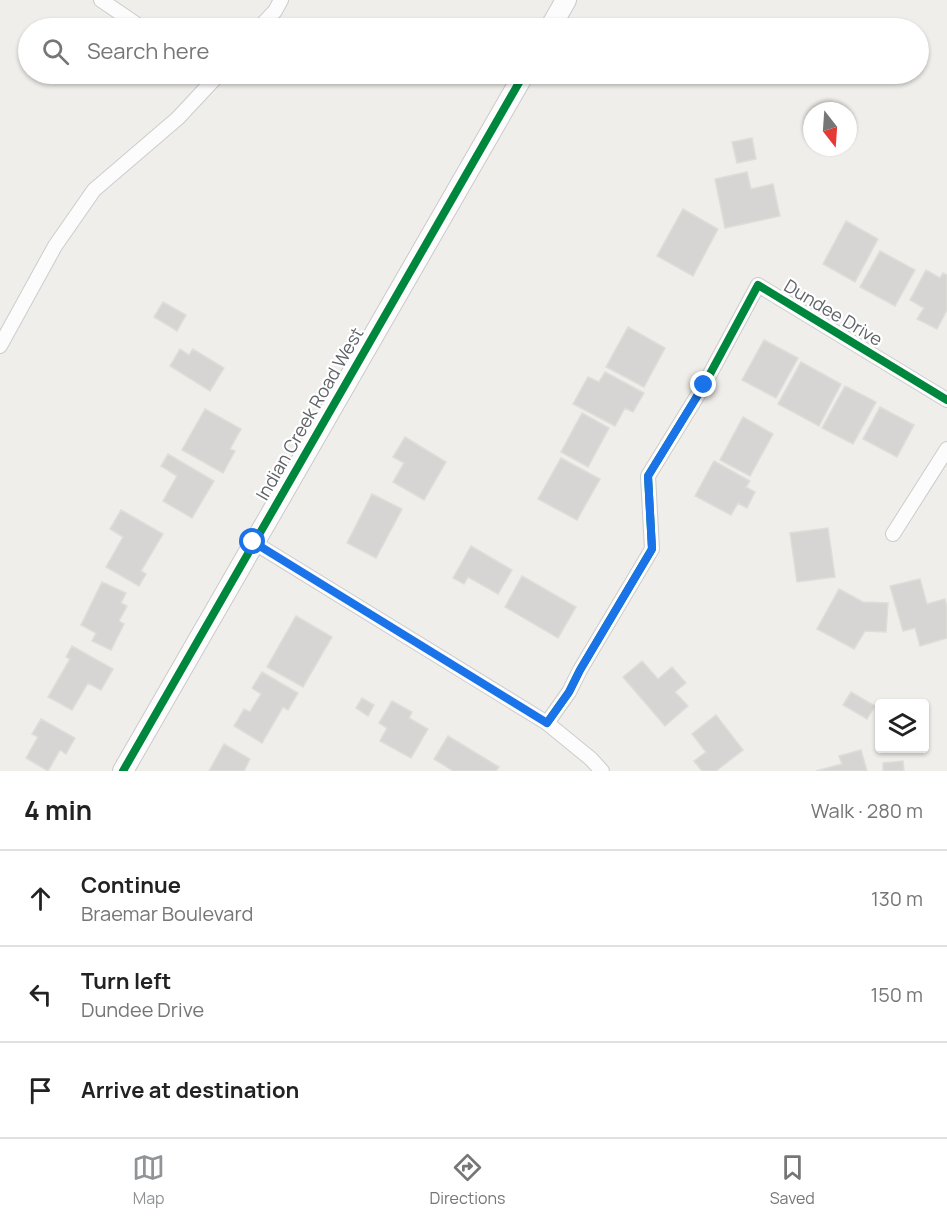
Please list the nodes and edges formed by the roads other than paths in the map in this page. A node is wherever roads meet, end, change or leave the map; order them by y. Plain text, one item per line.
1 (101, 0) edge
2 (281, 0) edge
3 (566, 0) edge
4 (127, 18) edge
5 (268, 18) edge
6 (555, 18) edge
7 (206, 84) edge
8 (518, 84) edge
9 (0, 346) edge
10 (947, 400) edge
11 (947, 449) edge
12 (893, 534) dead end
13 (253, 542) junction
14 (547, 723) junction
15 (123, 771) edge
16 (602, 771) edge

1 - 4 street
2 - 5 street
3 - 6 street
7 - 9 street
8 - 13 street, Indian Creek Road West
10 - 14 street, Dundee Drive
11 - 12 street
13 - 14 street
13 - 15 street, Indian Creek Road West
14 - 16 street

